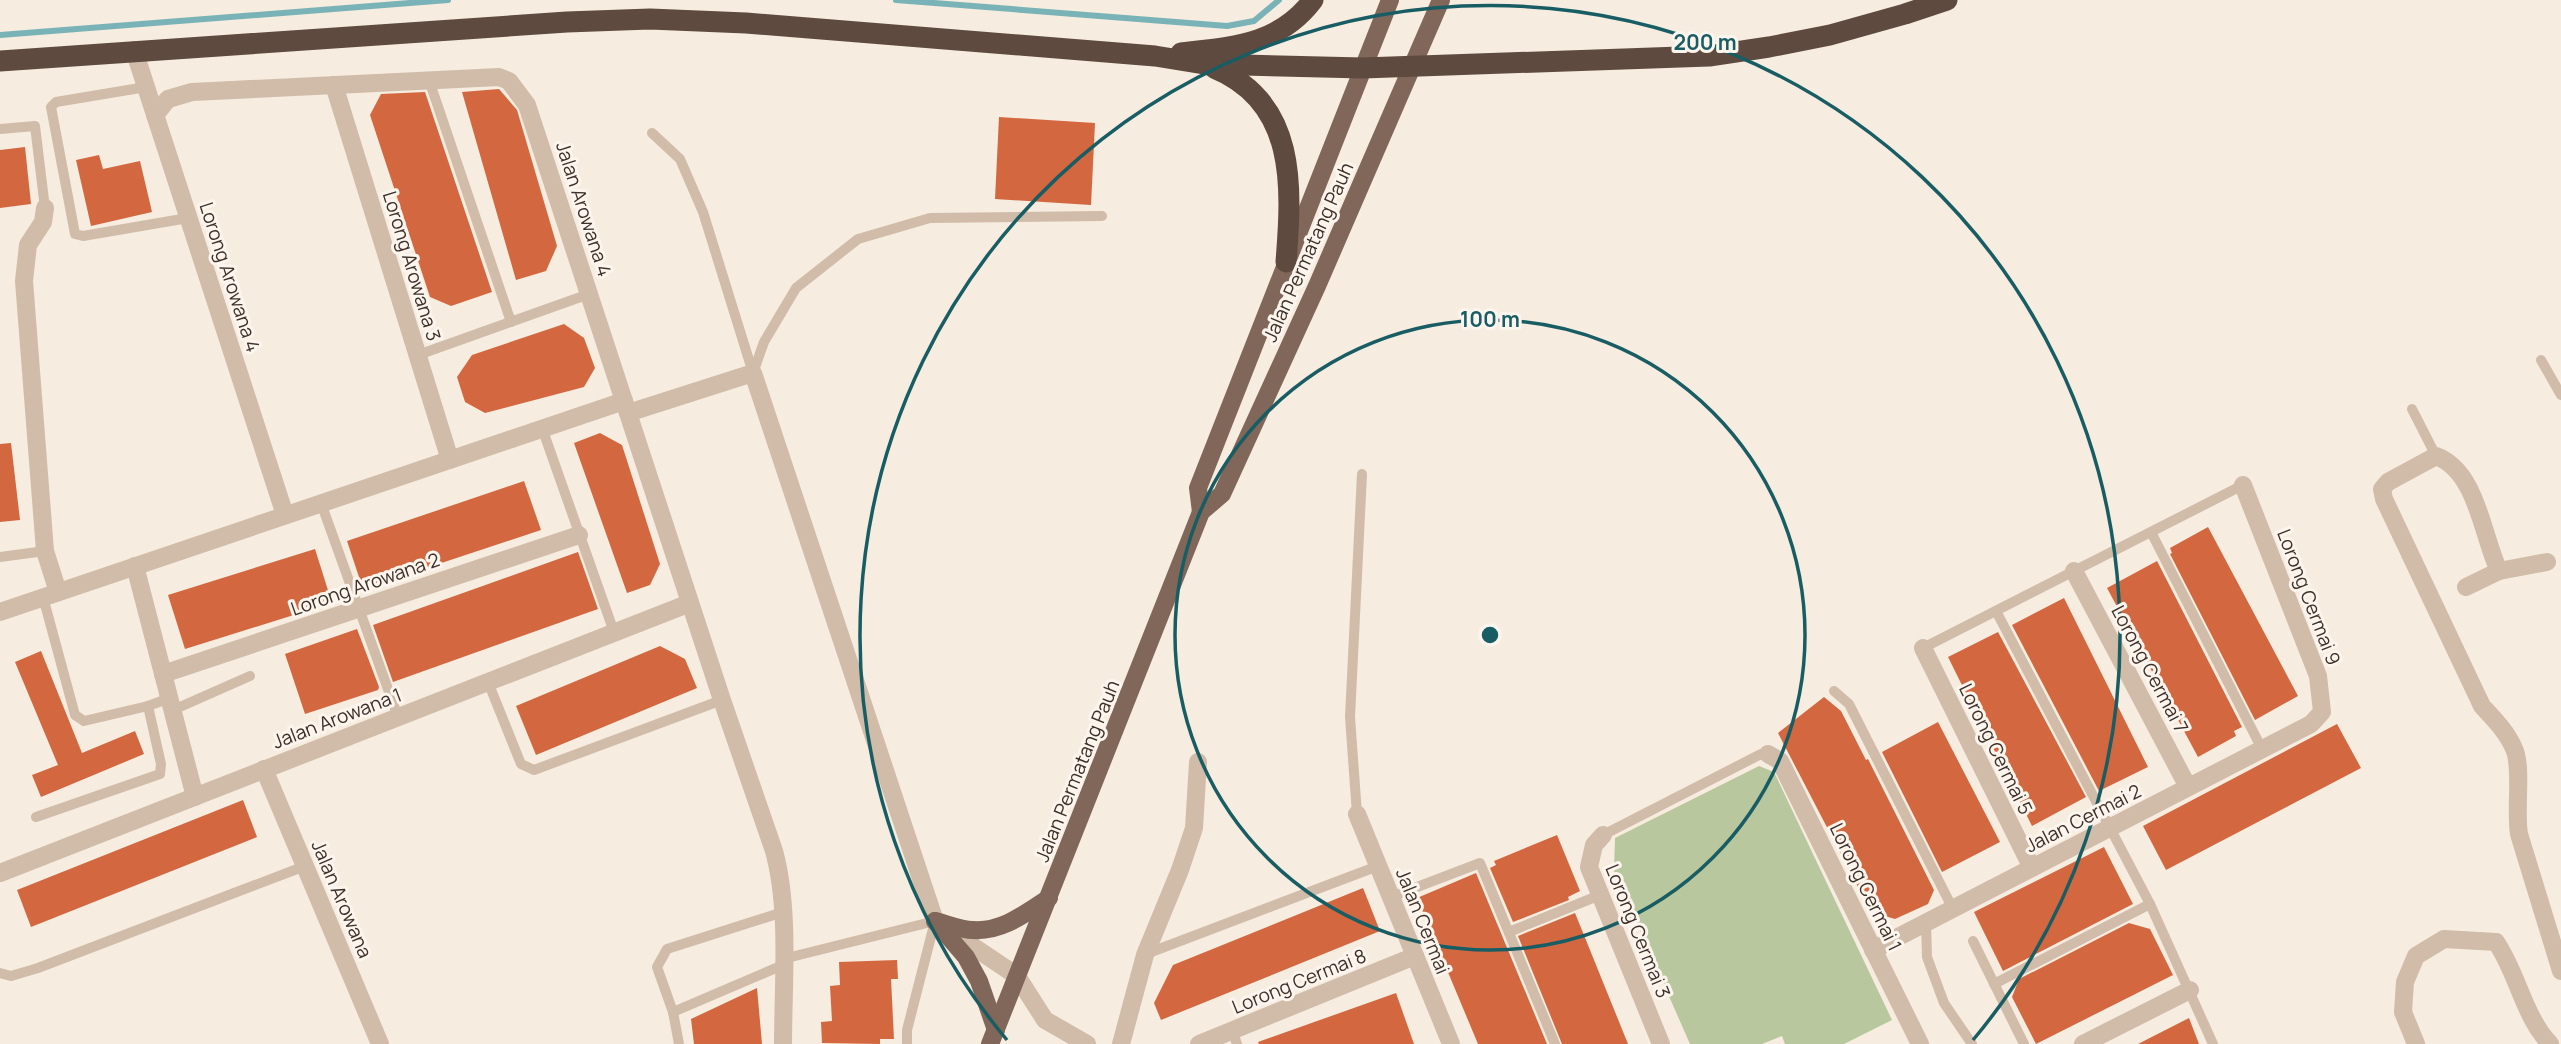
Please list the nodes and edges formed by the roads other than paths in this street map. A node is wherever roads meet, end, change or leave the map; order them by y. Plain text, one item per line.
1 (1313, 0) edge
2 (1390, 0) edge
3 (1441, 0) edge
4 (1947, 0) edge
5 (135, 50) junction
6 (1155, 56) junction
7 (0, 61) edge
8 (1204, 64) junction
9 (1413, 67) junction
10 (1363, 68) junction
11 (429, 80) junction
12 (334, 85) junction
13 (146, 88) junction
14 (155, 115) junction
15 (0, 129) edge
16 (652, 133) dead end
17 (45, 208) joint
18 (1102, 216) dead end
19 (188, 218) junction
20 (1286, 262) junction
21 (589, 294) junction
22 (511, 322) junction
23 (418, 355) junction
24 (2541, 360) dead end
25 (753, 373) junction
26 (2561, 395) edge
27 (626, 407) junction
28 (2412, 409) dead end
29 (542, 428) junction
30 (2436, 456) junction
31 (450, 460) junction
32 (1362, 474) dead end
33 (2243, 485) joint
34 (321, 503) junction
35 (1201, 512) junction
36 (285, 515) junction
37 (2151, 532) junction
38 (579, 535) junction
39 (45, 551) junction
40 (0, 556) edge
41 (2547, 562) dead end
42 (135, 566) junction
43 (2074, 571) junction
44 (2499, 571) junction
45 (2466, 587) dead end
46 (50, 595) junction
47 (690, 603) junction
48 (359, 608) junction
49 (1996, 611) junction
50 (0, 612) edge
51 (614, 632) junction
52 (1923, 648) joint
53 (163, 674) junction
54 (250, 676) dead end
55 (488, 682) junction
56 (1834, 691) dead end
57 (722, 700) junction
58 (171, 704) junction
59 (148, 706) junction
60 (398, 717) junction
61 (2311, 724) joint
62 (2262, 749) junction
63 (1768, 754) joint
64 (1198, 762) dead end
65 (264, 769) junction
66 (2188, 787) junction
67 (195, 797) junction
68 (1357, 814) joint
69 (36, 817) dead end
70 (2110, 828) junction
71 (1603, 835) joint
72 (305, 866) junction
73 (1378, 866) junction
74 (2032, 868) junction
75 (0, 873) edge
76 (1600, 895) junction
77 (1391, 897) junction
78 (1049, 898) junction
79 (2150, 904) junction
80 (1953, 909) junction
81 (783, 912) junction
82 (935, 921) junction
83 (1926, 922) junction
84 (1509, 932) junction
85 (1973, 942) dead end
86 (1874, 950) junction
87 (1145, 955) junction
88 (1415, 956) junction
89 (783, 962) junction
90 (2561, 971) edge
91 (0, 972) edge
92 (1017, 976) junction
93 (1994, 984) junction
94 (2190, 990) junction
95 (673, 1012) junction
96 (993, 1037) edge
97 (1235, 1037) edge
98 (380, 1044) edge
99 (679, 1044) edge
100 (783, 1044) edge
101 (907, 1044) edge
102 (1087, 1044) edge
103 (1121, 1044) edge
104 (1199, 1044) edge
105 (1451, 1044) edge
106 (1555, 1044) edge
107 (1661, 1044) edge
108 (1920, 1044) edge
109 (1972, 1044) edge
110 (2024, 1044) edge
111 (2083, 1044) edge
112 (2213, 1044) edge
113 (2416, 1044) edge
114 (2550, 1044) edge

1 - 6 highway
2 - 10 main road, Jalan Permatang Pauh
3 - 9 main road, Jalan Permatang Pauh
4 - 9 highway
5 - 6 highway
5 - 7 highway
5 - 13 street, Lorong Arowana 4
6 - 8 highway
8 - 10 highway
8 - 20 highway
9 - 10 highway
9 - 35 main road, Jalan Permatang Pauh
10 - 20 main road, Jalan Permatang Pauh
11 - 12 street, Jalan Arowana 4
11 - 21 street, Jalan Arowana 4
11 - 22 lane
12 - 14 street, Jalan Arowana 4
12 - 23 street, Lorong Arowana 3
13 - 14 street, Lorong Arowana 4
13 - 19 lane
14 - 19 street, Lorong Arowana 4
15 - 17 lane
16 - 25 lane
17 - 39 street
18 - 25 lane
19 - 36 street, Lorong Arowana 4
20 - 35 main road, Jalan Permatang Pauh
21 - 22 lane
21 - 27 street, Jalan Arowana 4
22 - 23 lane
23 - 31 street, Lorong Arowana 3
24 - 26 lane
25 - 27 street
25 - 82 street
27 - 29 street
27 - 47 street, Jalan Arowana 4
28 - 30 lane
29 - 31 street
29 - 38 lane
30 - 44 street
30 - 90 street
31 - 34 street
32 - 68 lane
33 - 37 lane
33 - 61 street, Lorong Cermai 9
34 - 36 street
34 - 48 lane
35 - 78 main road, Jalan Permatang Pauh
36 - 42 street
37 - 43 lane
37 - 62 lane
38 - 48 street, Lorong Arowana 2
38 - 51 lane
39 - 40 lane
39 - 46 street
41 - 44 street
42 - 46 street
42 - 53 street
43 - 49 lane
43 - 66 street, Lorong Cermai 7
44 - 45 street
46 - 50 street
46 - 59 lane
47 - 51 street, Jalan Arowana 1
47 - 57 street, Jalan Arowana 4
48 - 53 street, Lorong Arowana 2
48 - 60 lane
49 - 52 lane
49 - 70 lane
51 - 55 street, Jalan Arowana 1
52 - 74 street, Lorong Cermai 5
53 - 58 street
54 - 58 lane
55 - 57 lane
55 - 60 street, Jalan Arowana 1
56 - 80 lane
57 - 81 street
58 - 59 lane
58 - 67 street
59 - 69 lane
60 - 65 street, Jalan Arowana 1
61 - 62 street, Jalan Cermai 2
62 - 66 street, Jalan Cermai 2
63 - 71 lane
63 - 86 street, Lorong Cermai 1
64 - 87 street
65 - 67 street, Jalan Arowana 1
65 - 72 street, Jalan Arowana
66 - 70 street, Jalan Cermai 2
67 - 75 street, Jalan Arowana 1
68 - 73 street, Jalan Cermai
70 - 74 street, Jalan Cermai 2
70 - 79 lane
71 - 76 street, Lorong Cermai 3
72 - 91 lane
72 - 98 street, Jalan Arowana
73 - 77 street, Jalan Cermai
73 - 87 lane
74 - 80 street, Jalan Cermai 2
76 - 84 lane
76 - 107 street, Lorong Cermai 3
77 - 84 lane
77 - 88 street, Jalan Cermai
78 - 82 main road
78 - 92 main road, Jalan Permatang Pauh
79 - 93 lane
79 - 94 lane
80 - 83 street, Jalan Cermai 2
81 - 89 street
81 - 95 lane
82 - 89 lane
82 - 92 street
82 - 96 main road
82 - 101 lane
83 - 86 street, Jalan Cermai 2
83 - 109 lane
84 - 106 lane
85 - 93 lane
86 - 108 street, Lorong Cermai 1
87 - 103 street
88 - 97 street, Lorong Cermai 8
88 - 105 street, Jalan Cermai
89 - 95 lane
89 - 100 street
92 - 96 main road, Jalan Permatang Pauh
92 - 102 street
93 - 110 lane
94 - 111 street
94 - 112 lane
95 - 99 lane
97 - 104 street, Lorong Cermai 8
113 - 114 street

